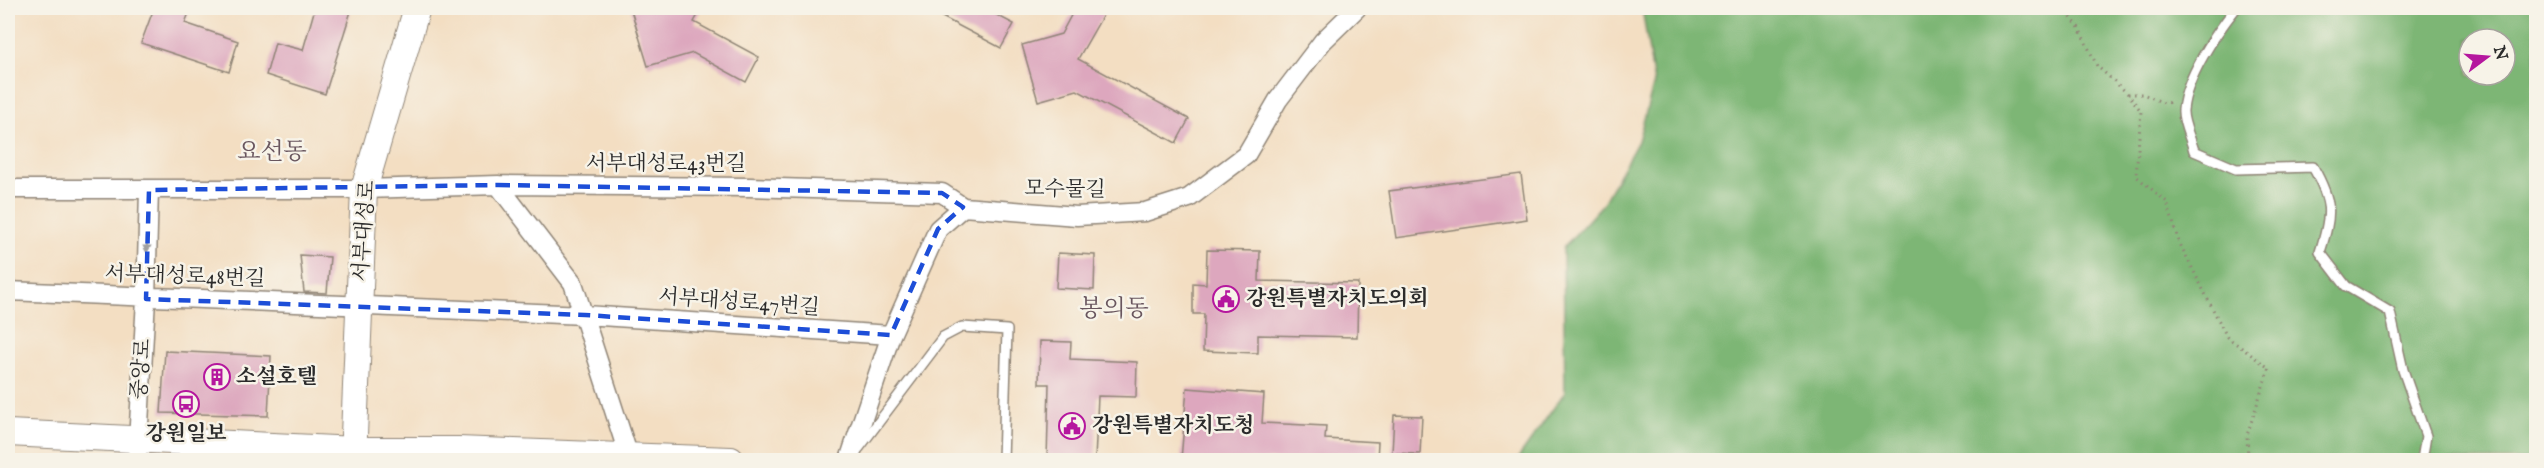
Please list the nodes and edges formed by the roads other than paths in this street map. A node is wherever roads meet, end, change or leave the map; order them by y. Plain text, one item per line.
1 (417, 8) edge
2 (1357, 8) edge
3 (2236, 8) edge
4 (498, 185) junction
5 (8, 189) edge
6 (364, 189) junction
7 (149, 190) junction
8 (963, 207) junction
9 (8, 291) edge
10 (146, 299) junction
11 (360, 306) junction
12 (585, 315) junction
13 (891, 335) junction
14 (8, 433) edge
15 (137, 450) edge
16 (354, 455) edge
17 (630, 458) edge
18 (731, 460) edge
19 (849, 460) edge
20 (1003, 460) edge
21 (2422, 460) edge

1 - 6 street, 서부대성로
2 - 8 street, 모수물길
3 - 21 lane
4 - 6 street, 서부대성로43번길
4 - 8 street, 서부대성로43번길
4 - 12 street
5 - 7 street, 서부대성로43번길
6 - 7 street, 서부대성로43번길
6 - 11 street, 서부대성로
7 -> 10 street, 중앙로
8 - 13 street
9 - 10 street, 서부대성로48번길
10 - 11 street, 서부대성로48번길
10 - 15 street, 중앙로
11 - 12 street, 서부대성로47번길
11 - 16 street, 서부대성로
12 - 13 street, 서부대성로47번길
12 - 17 street
13 - 19 street
14 - 15 street
15 - 16 street
16 - 17 street
17 - 18 street
19 - 20 lane

